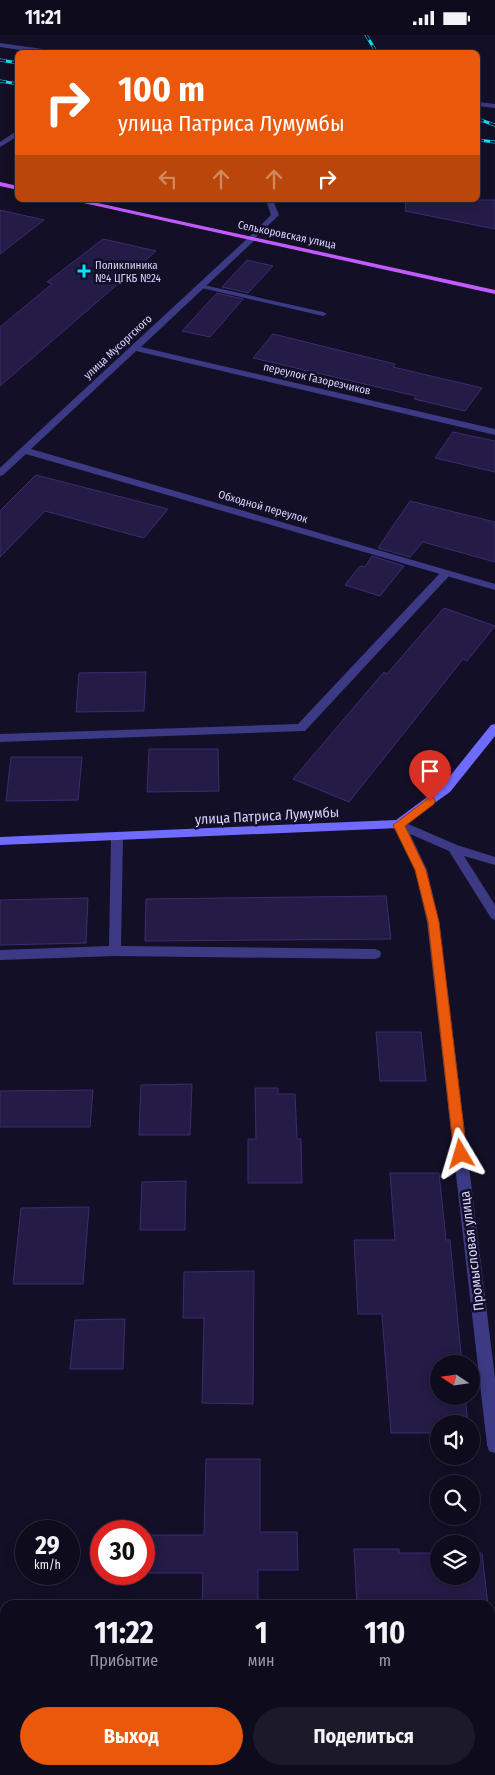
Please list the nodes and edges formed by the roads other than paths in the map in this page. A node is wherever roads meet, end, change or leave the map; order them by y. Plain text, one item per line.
1 (0, 45) edge
2 (36, 50) edge
3 (480, 104) edge
4 (495, 106) edge
5 (15, 135) edge
6 (0, 145) edge
7 (0, 184) edge
8 (15, 187) edge
9 (83, 202) edge
10 (270, 202) edge
11 (252, 239) junction
12 (202, 286) junction
13 (495, 291) edge
14 (323, 314) dead end
15 (134, 348) junction
16 (495, 432) edge
17 (24, 451) junction
18 (0, 473) edge
19 (446, 573) junction
20 (495, 587) edge
21 (495, 728) edge
22 (0, 738) edge
23 (399, 825) junction
24 (117, 838) junction
25 (0, 841) edge
26 (453, 848) junction
27 (495, 861) edge
28 (495, 915) edge
29 (115, 951) junction
30 (375, 954) dead end
31 (0, 955) edge
32 (495, 1445) edge

1 - 2 street
3 - 4 street
5 - 6 street
7 - 8 main road
9 - 11 main road, Селькоровская улица
10 - 11 street, улица Мусоргского
11 - 12 street, улица Мусоргского
11 - 13 main road, Селькоровская улица
12 - 14 street
12 - 15 street, улица Мусоргского
15 - 16 street, переулок Газорезчиков
15 - 17 street, улица Мусоргского
17 - 18 street, улица Мусоргского
17 - 19 street, Обходной переулок
19 - 20 street, Обходной переулок
19 - 22 street
21 - 23 street
23 - 24 street, улица Патриса Лумумбы
23 - 26 street
23 - 32 street, Промысловая улица
24 - 25 street, улица Патриса Лумумбы
24 - 29 street
26 - 27 street
26 - 28 street
29 - 30 street
29 - 31 street

